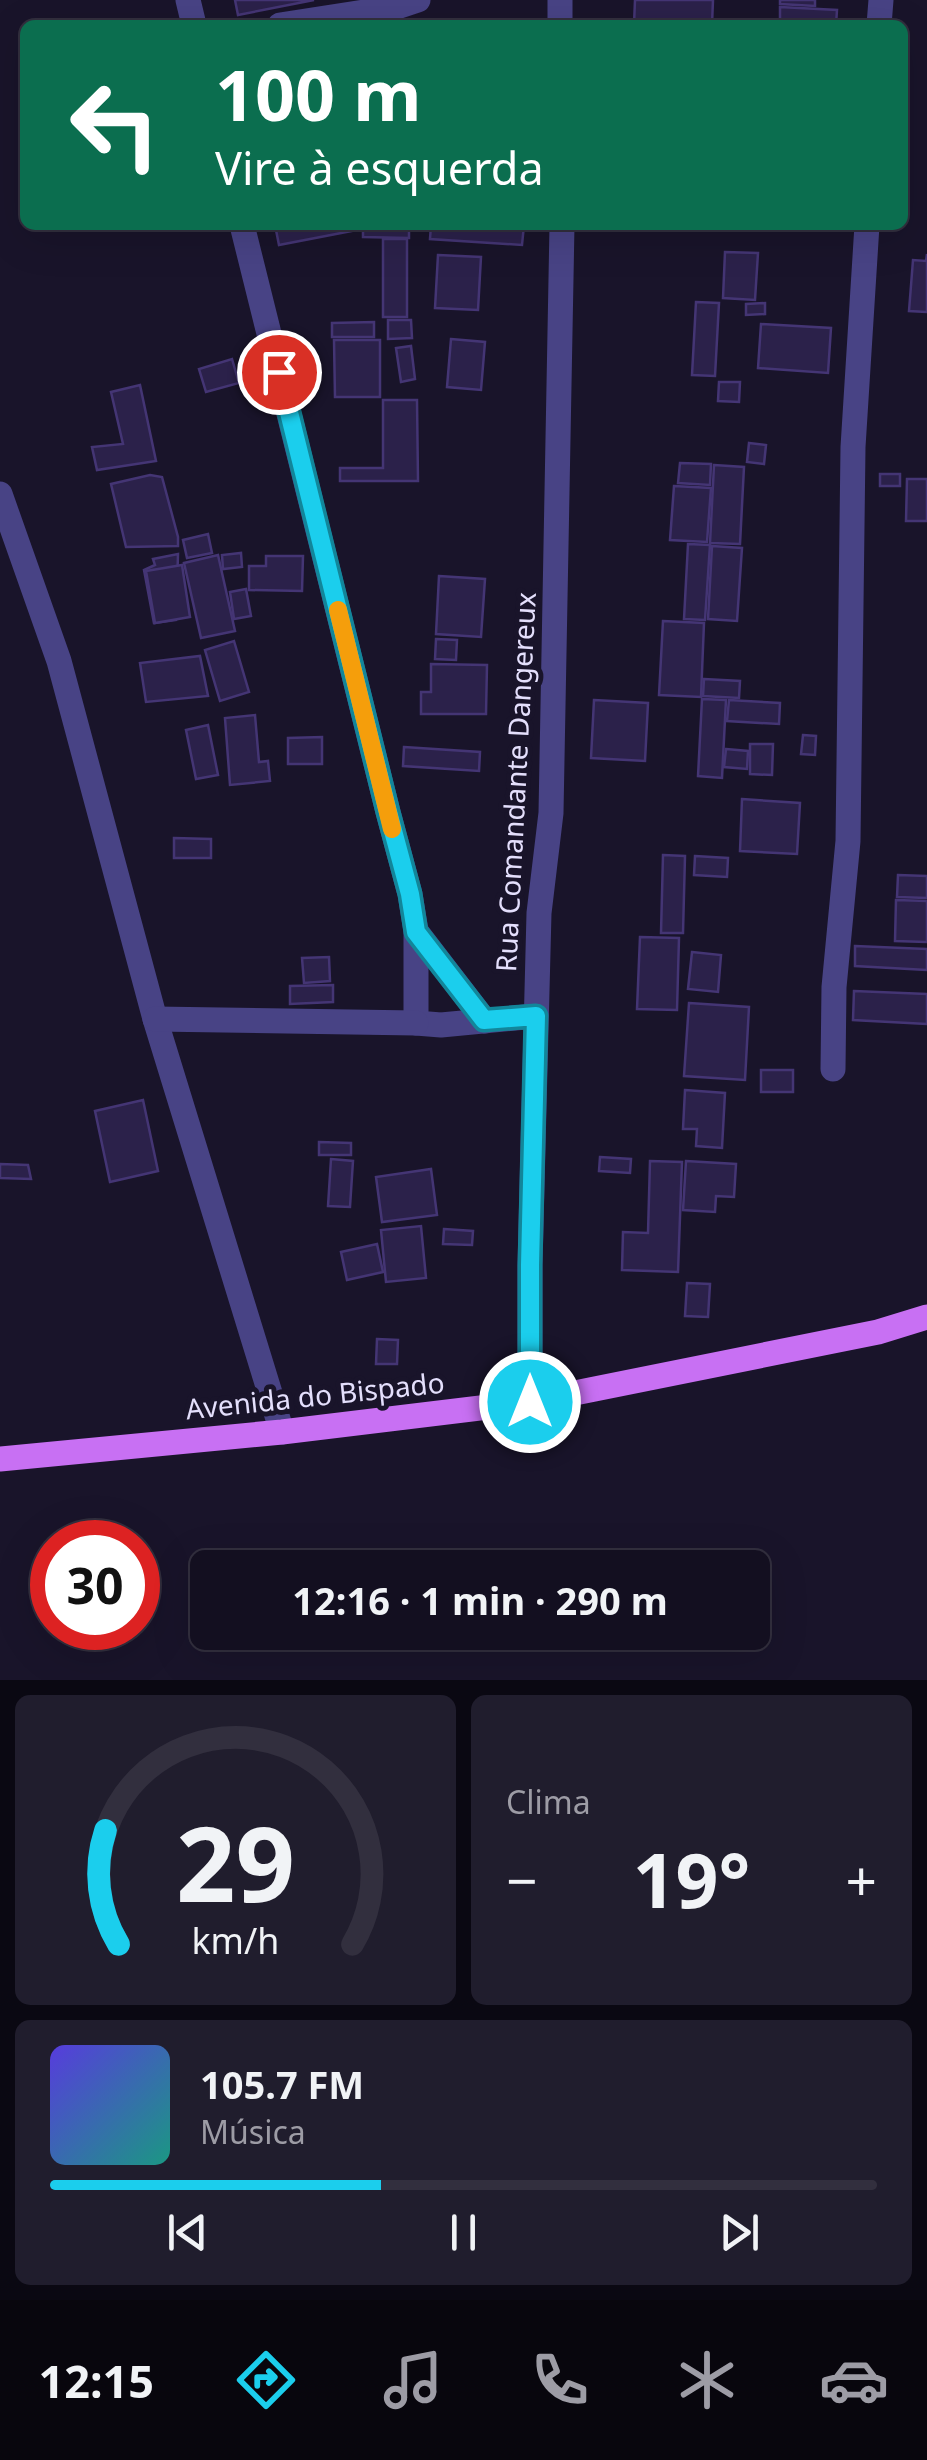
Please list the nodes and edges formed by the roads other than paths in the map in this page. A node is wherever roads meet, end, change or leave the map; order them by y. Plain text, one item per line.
1 (418, 0) edge
2 (312, 20) edge
3 (243, 230) edge
4 (562, 230) edge
5 (866, 230) edge
6 (0, 494) edge
7 (416, 932) junction
8 (536, 1016) junction
9 (155, 1019) junction
10 (484, 1020) junction
11 (416, 1023) junction
12 (833, 1068) dead end
13 (927, 1317) edge
14 (530, 1402) junction
15 (282, 1432) junction
16 (0, 1459) edge

1 - 2 street
3 - 7 street
4 - 8 street, Rua Comandante Dangereux
5 - 12 street
6 - 9 street
7 - 10 street
7 - 11 street
8 - 10 street
8 - 14 street, Rua Comandante Dangereux
9 - 11 street
9 - 15 street
10 - 11 street
13 - 14 main road, Avenida do Bispado
14 - 15 main road, Avenida do Bispado
15 - 16 main road, Avenida do Bispado

